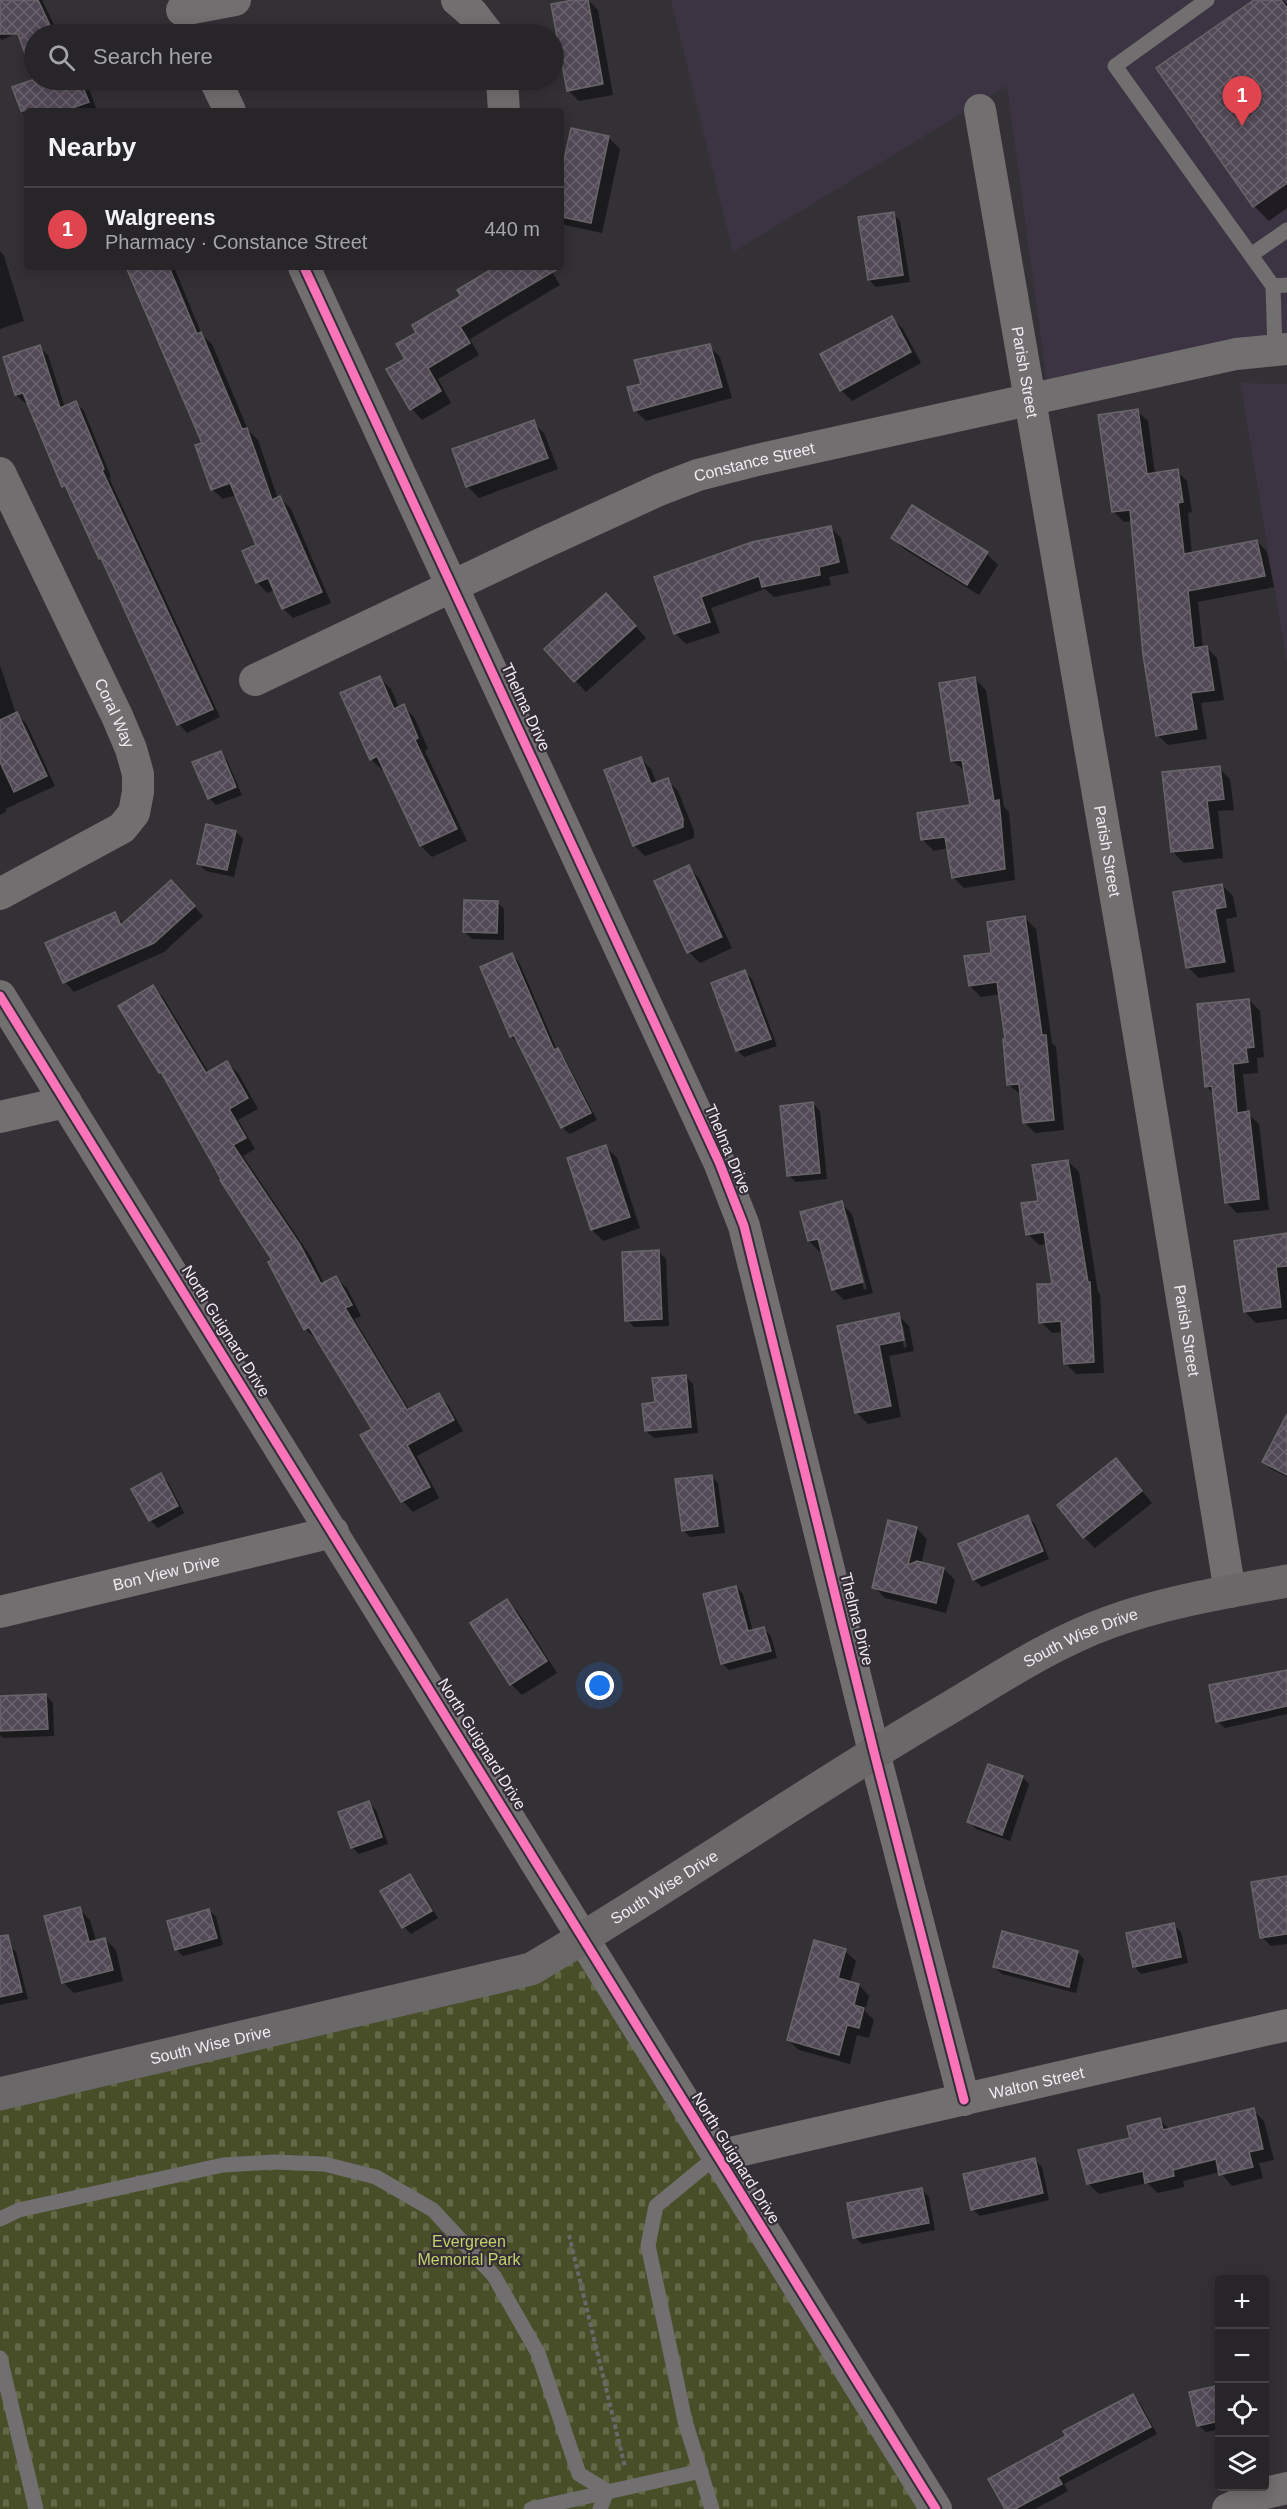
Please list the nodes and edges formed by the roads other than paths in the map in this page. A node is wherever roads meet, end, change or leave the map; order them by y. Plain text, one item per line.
1 (235, 0) edge
2 (458, 0) edge
3 (1207, 0) edge
4 (185, 15) edge
5 (480, 24) edge
6 (220, 90) edge
7 (503, 90) edge
8 (229, 108) edge
9 (504, 108) edge
10 (980, 110) dead end
11 (1287, 230) edge
12 (1251, 255) junction
13 (315, 271) edge
14 (1280, 286) edge
15 (1281, 349) edge
16 (1029, 400) junction
17 (0, 473) edge
18 (453, 586) junction
19 (255, 680) dead end
20 (0, 894) edge
21 (0, 996) edge
22 (66, 1102) junction
23 (0, 1117) edge
24 (333, 1532) junction
25 (1287, 1581) edge
26 (1230, 1592) junction
27 (0, 1612) edge
28 (874, 1752) junction
29 (584, 1938) junction
30 (1287, 2025) edge
31 (0, 2094) edge
32 (964, 2100) junction
33 (717, 2156) junction
34 (0, 2219) edge
35 (0, 2358) edge
36 (701, 2471) junction
37 (1287, 2488) edge
38 (607, 2492) junction
39 (36, 2509) edge
40 (531, 2509) edge
41 (600, 2509) edge
42 (712, 2509) edge
43 (936, 2509) edge
44 (1228, 2509) edge

1 - 4 street
2 - 5 street
3 - 12 lane
6 - 8 street
7 - 9 street
10 - 16 street, Parish Street
11 - 12 lane
12 - 14 lane
13 - 18 street, Thelma Drive
14 - 15 lane
15 - 16 street, Constance Street
16 - 18 street, Constance Street
16 - 26 street, Parish Street
17 - 20 street, Coral Way
18 - 19 street, Constance Street
18 - 28 street, Thelma Drive
21 - 22 street, North Guignard Drive
22 - 23 street
22 - 24 street, North Guignard Drive
24 - 27 street, Bon View Drive
24 - 29 street, North Guignard Drive
25 - 26 main road, South Wise Drive
26 - 28 main road, South Wise Drive
28 - 29 main road, South Wise Drive
28 - 32 street, Thelma Drive
29 - 31 main road, South Wise Drive
29 - 33 street, North Guignard Drive
30 - 32 street, Walton Street
32 - 33 street, Walton Street
33 - 36 lane
33 - 43 street, North Guignard Drive
34 - 38 lane
35 - 39 lane
36 - 38 lane
36 - 42 lane
37 - 44 street
38 - 40 lane
38 - 41 lane

